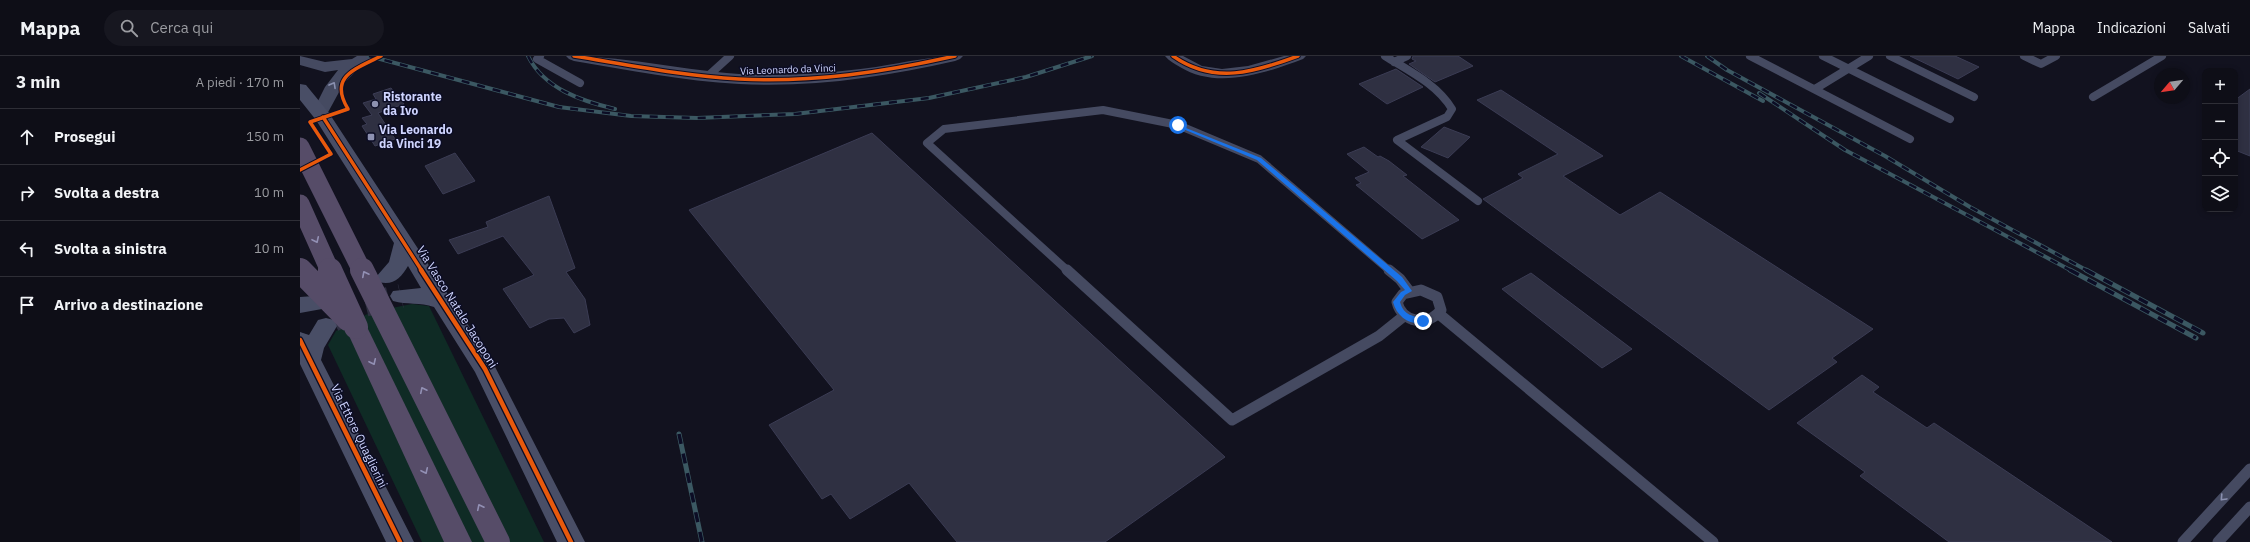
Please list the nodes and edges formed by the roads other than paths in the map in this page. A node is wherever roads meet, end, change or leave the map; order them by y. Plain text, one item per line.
1 (540, 56) edge
2 (574, 56) edge
3 (730, 56) edge
4 (955, 56) edge
5 (1173, 56) edge
6 (1298, 56) edge
7 (1385, 56) edge
8 (1408, 56) edge
9 (1750, 56) edge
10 (1823, 56) edge
11 (1869, 56) edge
12 (1890, 56) edge
13 (2024, 56) edge
14 (2056, 56) edge
15 (2162, 56) edge
16 (300, 60) edge
17 (361, 60) edge
18 (1394, 62) junction
19 (1848, 69) junction
20 (708, 76) junction
21 (580, 83) dead end
22 (300, 89) edge
23 (1815, 89) junction
24 (1974, 97) dead end
25 (2093, 97) dead end
26 (320, 113) junction
27 (1950, 119) dead end
28 (1910, 139) dead end
29 (300, 147) edge
30 (1478, 201) dead end
31 (300, 204) edge
32 (404, 243) junction
33 (300, 270) edge
34 (387, 277) tunnel mouth
35 (1409, 291) junction
36 (401, 296) tunnel mouth
37 (442, 302) junction
38 (1439, 314) junction
39 (1404, 316) junction
40 (326, 326) tunnel mouth
41 (356, 327) junction
42 (305, 349) edge
43 (2250, 469) edge
44 (2250, 507) edge
45 (400, 542) edge
46 (458, 542) edge
47 (498, 542) edge
48 (571, 542) edge
49 (1713, 542) edge
50 (2183, 542) edge
51 (2218, 542) edge

1 - 21 lane
2 - 20 street, Via Leonardo da Vinci
3 - 20 lane
4 - 20 street, Via Leonardo da Vinci
5 - 6 street
7 - 18 lane
8 - 18 lane
9 - 23 lane
10 - 19 lane
11 - 19 lane
12 - 24 lane
13 - 14 lane
15 - 25 lane
16 - 17 street
26 -> 17 street
18 - 30 lane
19 - 23 lane
19 - 27 lane
22 - 26 main road, Via Vasco Natale Jacoponi
23 - 28 lane
26 - 32 main road, Via Vasco Natale Jacoponi
47 -> 29 highway, bridge
31 -> 41 highway, bridge
32 - 34 main road
32 - 37 main road, Via Vasco Natale Jacoponi
33 - 41 highway, bridge
35 - 38 lane
35 - 39 lane
35 - 39 lane
36 - 37 main road
37 - 48 main road, Via Vasco Natale Jacoponi
38 - 39 lane
38 - 49 lane
40 - 42 main road
41 -> 46 highway
42 - 45 main road, Via Ettore Quaglierini
43 -> 50 lane
44 - 51 lane

